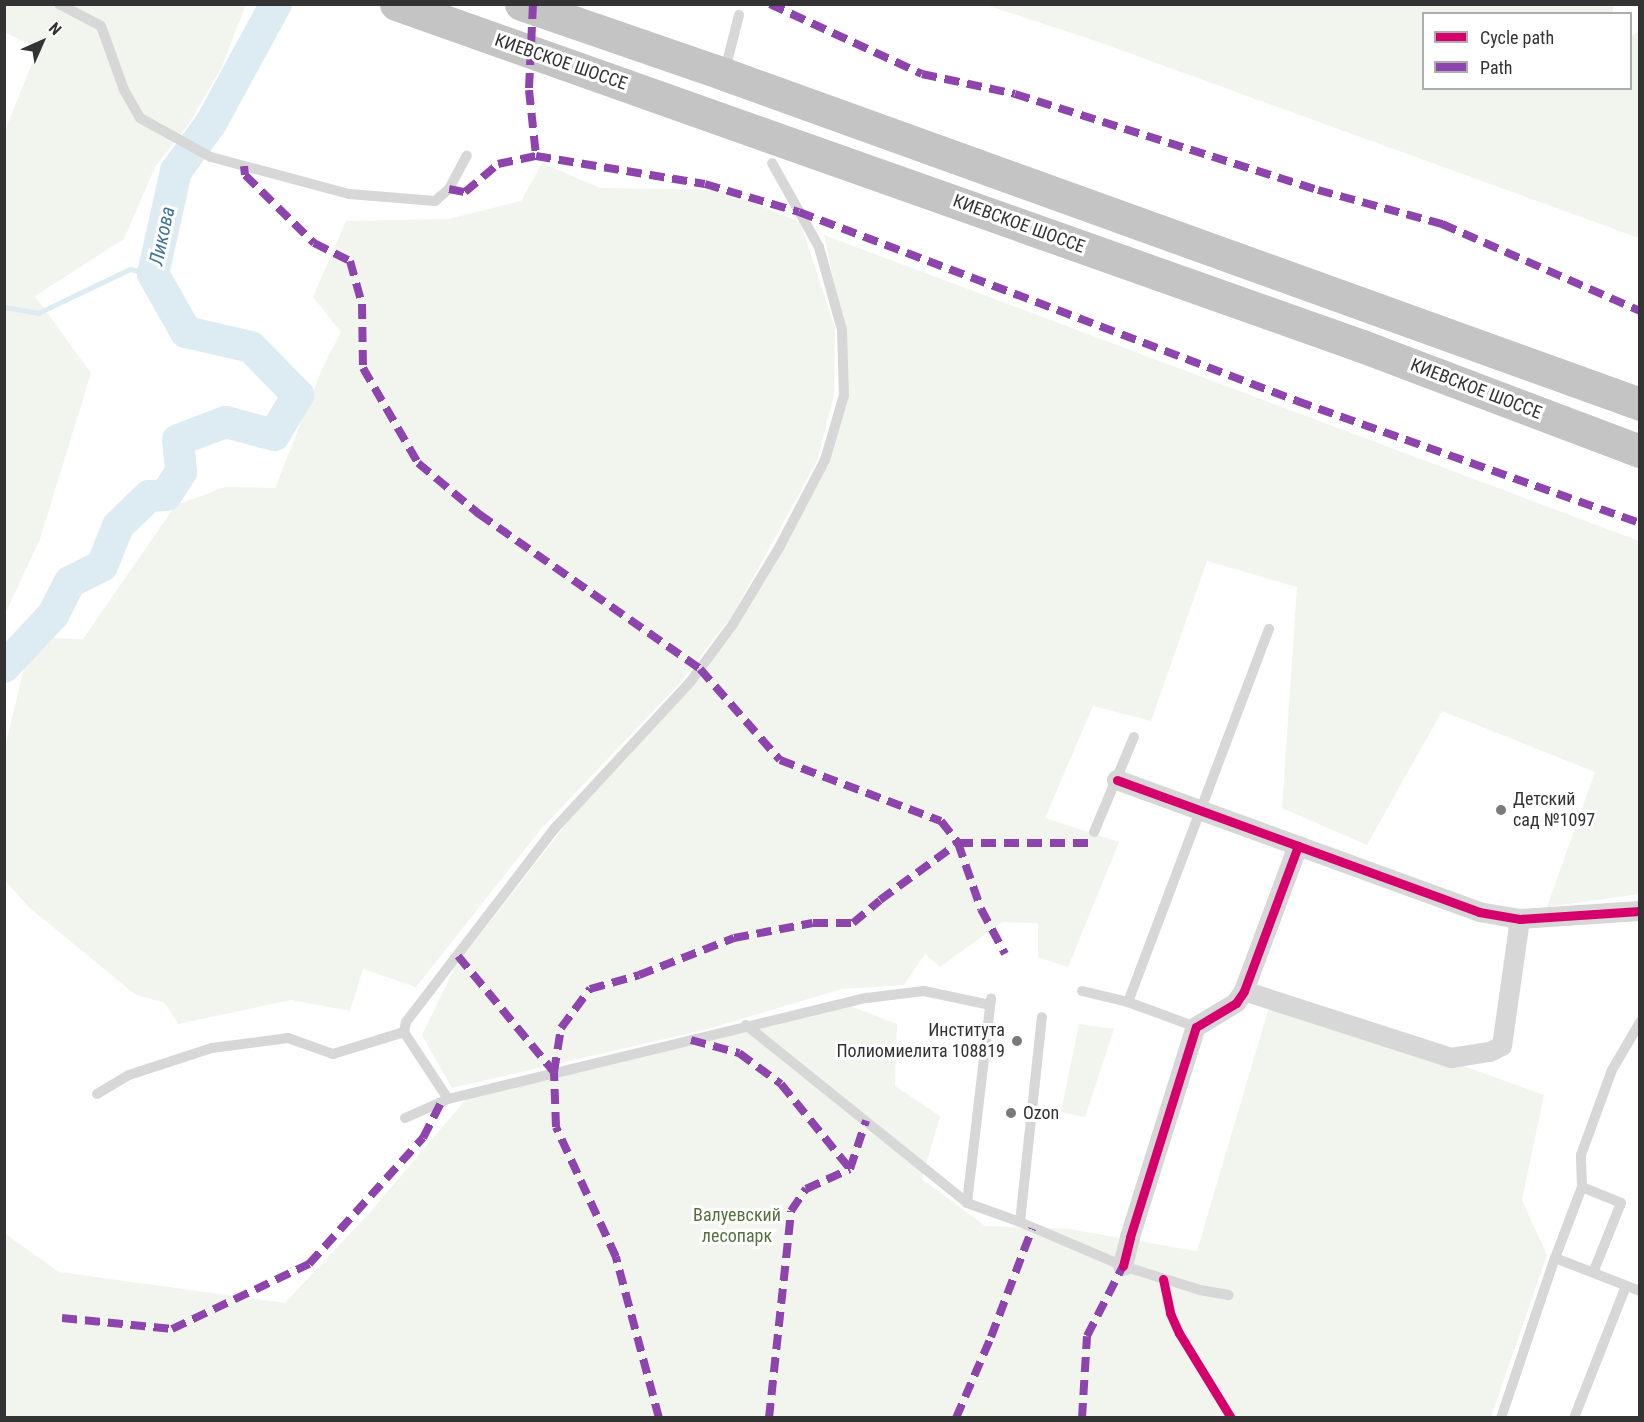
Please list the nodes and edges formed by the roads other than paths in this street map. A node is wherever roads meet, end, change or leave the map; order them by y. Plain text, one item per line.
1 (59, 4) edge
2 (396, 4) edge
3 (521, 4) edge
4 (739, 15) dead end
5 (724, 74) junction
6 (467, 155) dead end
7 (772, 163) dead end
8 (1640, 404) edge
9 (1640, 451) edge
10 (1269, 629) dead end
11 (1134, 737) dead end
12 (1117, 780) junction
13 (1202, 811) junction
14 (1094, 832) dead end
15 (1298, 846) junction
16 (1640, 911) edge
17 (1520, 919) junction
18 (1082, 991) dead end
19 (1244, 991) junction
20 (1128, 1002) junction
21 (1042, 1017) dead end
22 (1640, 1022) edge
23 (746, 1025) junction
24 (1196, 1027) junction
25 (404, 1032) junction
26 (97, 1094) dead end
27 (448, 1098) junction
28 (405, 1118) dead end
29 (1582, 1187) junction
30 (967, 1203) junction
31 (1020, 1222) junction
32 (1555, 1258) junction
33 (1123, 1266) junction
34 (1593, 1273) junction
35 (1626, 1286) junction
36 (1640, 1291) edge
37 (1229, 1294) dead end
38 (1503, 1417) edge
39 (1574, 1418) edge

1 - 6 lane
2 - 9 highway, КИЕВСКОЕ ШОССЕ
3 - 5 highway
4 - 5 lane
5 - 8 highway
7 - 25 lane
10 - 13 lane
11 - 12 lane
12 - 13 street
12 - 14 lane
13 - 15 street
13 - 20 lane
15 - 17 street
15 - 19 street
16 - 17 street
17 - 19 street
18 - 20 lane
19 - 24 street
20 - 24 lane
21 - 31 lane
22 - 29 lane
23 - 27 lane
23 - 30 lane
23 - 30 lane
24 - 33 street
25 - 26 lane
25 - 27 lane
27 - 28 lane
29 - 32 lane
29 - 34 lane
30 - 31 lane
31 - 33 lane
32 - 34 lane
32 - 38 lane
33 - 37 lane
34 - 35 lane
35 - 36 lane
35 - 39 lane

